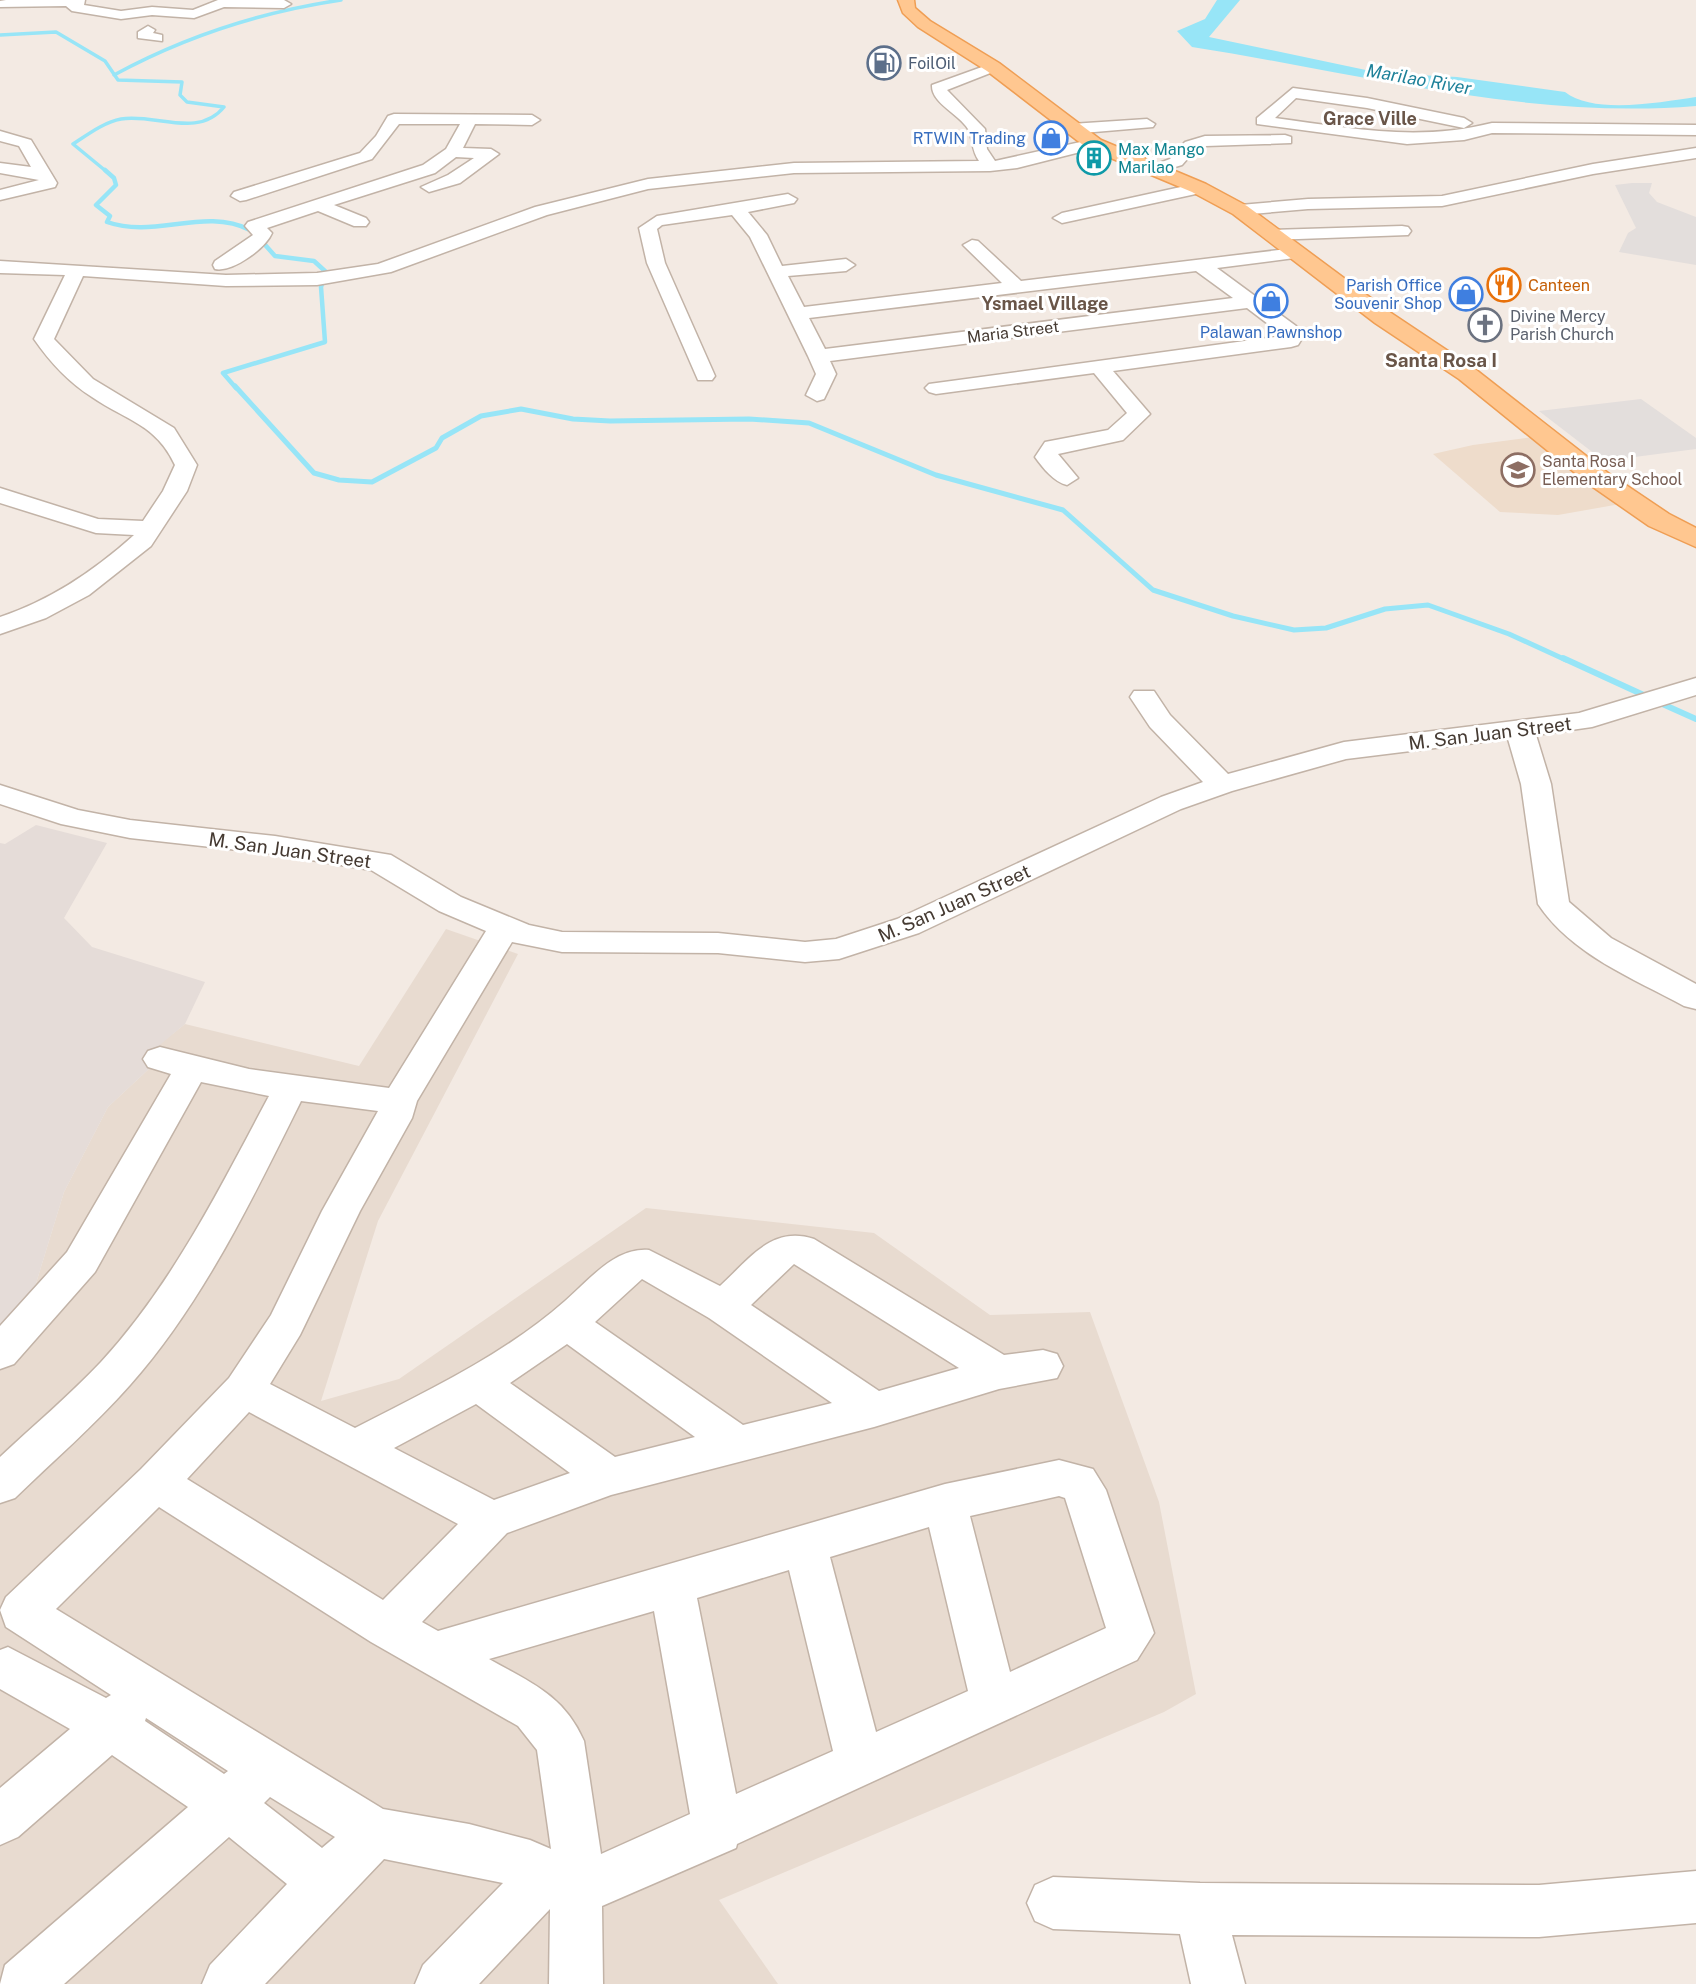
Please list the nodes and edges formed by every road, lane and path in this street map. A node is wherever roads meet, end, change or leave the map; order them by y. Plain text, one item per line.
1 (906, 0) edge
2 (224, 1) edge
3 (78, 3) edge
4 (5, 4) dead end
5 (284, 4) dead end
6 (194, 14) junction
7 (59, 16) dead end
8 (174, 35) dead end
9 (993, 67) junction
10 (1330, 97) junction
11 (1367, 103) junction
12 (1402, 111) junction
13 (1438, 118) junction
14 (470, 120) junction
15 (532, 120) dead end
16 (1147, 124) dead end
17 (1300, 125) junction
18 (1492, 128) junction
19 (1071, 129) junction
20 (1336, 130) junction
21 (1522, 131) junction
22 (0, 136) edge
23 (1377, 138) junction
24 (1420, 138) junction
25 (1285, 140) dead end
26 (1094, 144) junction
27 (1694, 144) edge
28 (452, 152) junction
29 (366, 156) junction
30 (990, 166) junction
31 (330, 168) junction
32 (0, 169) edge
33 (429, 169) junction
34 (1151, 169) junction
35 (44, 174) junction
36 (355, 177) junction
37 (383, 186) junction
38 (429, 187) dead end
39 (1199, 188) junction
40 (0, 195) edge
41 (240, 195) dead end
42 (348, 196) junction
43 (789, 199) dead end
44 (318, 205) junction
45 (372, 205) dead end
46 (736, 209) junction
47 (1240, 210) junction
48 (1062, 218) dead end
49 (360, 222) dead end
50 (249, 226) junction
51 (1402, 231) dead end
52 (1271, 234) junction
53 (972, 244) dead end
54 (1296, 253) junction
55 (183, 259) dead end
56 (222, 265) junction
57 (846, 265) dead end
58 (1200, 265) junction
59 (0, 267) edge
60 (76, 270) junction
61 (775, 272) junction
62 (310, 279) junction
63 (1017, 287) junction
64 (1249, 302) junction
65 (797, 314) junction
66 (818, 356) junction
67 (1100, 368) junction
68 (705, 376) dead end
69 (936, 388) dead end
70 (817, 395) dead end
71 (1068, 478) dead end
72 (0, 495) edge
73 (152, 529) junction
74 (1696, 538) edge
75 (0, 626) edge
76 (1693, 686) edge
77 (1144, 697) dead end
78 (1520, 730) junction
79 (1222, 785) junction
80 (0, 794) edge
81 (504, 928) junction
82 (1696, 998) edge
83 (290, 1089) junction
84 (399, 1101) junction
85 (723, 1307) junction
86 (567, 1323) junction
87 (0, 1353) edge
88 (1043, 1366) dead end
89 (999, 1372) junction
90 (478, 1383) junction
91 (244, 1390) junction
92 (874, 1410) junction
93 (738, 1445) junction
94 (357, 1448) junction
95 (609, 1476) junction
96 (156, 1482) junction
97 (0, 1485) edge
98 (945, 1503) junction
99 (491, 1520) junction
100 (805, 1546) junction
101 (672, 1586) junction
102 (25, 1615) edge
103 (387, 1627) junction
104 (434, 1654) junction
105 (4, 1672) edge
106 (148, 1692) junction
107 (994, 1702) junction
108 (109, 1725) junction
109 (860, 1763) junction
110 (265, 1767) junction
111 (228, 1805) junction
112 (0, 1821) edge
113 (718, 1830) junction
114 (375, 1833) junction
115 (324, 1882) junction
116 (561, 1884) junction
117 (1696, 1897) edge
118 (1053, 1903) dead end
119 (1200, 1909) junction
120 (24, 1984) edge
121 (229, 1984) edge
122 (442, 1984) edge
123 (576, 1984) edge
124 (1218, 1984) edge

1 - 9 main road
2 - 5 street
2 - 6 street
3 - 4 street
3 - 6 street
3 - 7 street
6 - 8 street
9 - 19 main road
9 - 30 street
10 - 11 street
10 - 17 street
10 - 17 street
11 - 12 street
11 - 20 street
12 - 13 street
12 - 23 street
13 - 18 street
13 - 24 street
14 - 15 street
14 - 28 street
14 - 29 street
16 - 19 street
17 - 20 street
18 - 21 street
18 - 24 street
19 - 26 main road
20 - 23 street
21 - 27 street
21 - 27 street
22 - 35 street
23 - 24 street
25 - 34 street
26 - 30 street
26 - 34 main road
27 - 47 street
28 - 33 street
28 - 38 street
29 - 31 street
29 - 33 street
30 - 62 street
31 - 36 street
31 - 41 street
32 - 35 street
33 - 37 street
34 - 39 main road
35 - 40 street
36 - 37 street
36 - 50 street
37 - 42 street
39 - 47 main road
39 - 48 street
42 - 44 street
42 - 45 street
43 - 46 street
44 - 49 street
44 - 50 street
46 - 61 street
46 - 68 street
47 - 52 main road
50 - 56 street
51 - 52 street
52 - 54 main road
53 - 63 street
54 - 58 street
54 - 74 main road
55 - 56 street
56 - 62 street
57 - 61 street
58 - 63 street
58 - 64 street
59 - 60 street
60 - 62 street
60 - 73 street
61 - 65 street
63 - 65 street
64 - 66 street, Maria Street
64 - 67 street
65 - 66 street
66 - 70 street
67 - 69 street
67 - 71 street
72 - 73 street
73 - 75 street
76 - 78 street, M. San Juan Street
77 - 79 street
78 - 79 street, M. San Juan Street
78 - 82 street
79 - 81 street, M. San Juan Street
80 - 81 street, M. San Juan Street
81 - 84 street
83 - 84 street
83 - 87 street
83 - 97 street
84 - 91 street
85 - 86 street
85 - 89 street
85 - 92 street
86 - 90 street
86 - 93 street
88 - 89 street
89 - 92 street
90 - 94 street
90 - 95 street
91 - 94 street
91 - 96 street
92 - 93 street
93 - 95 street
94 - 99 street
95 - 99 street
96 - 102 street
96 - 103 street
98 - 100 street
98 - 107 street
98 - 107 street
99 - 103 street
100 - 101 street
100 - 109 street
101 - 104 street
101 - 113 street
102 - 105 street
102 - 106 street
103 - 104 street
104 - 116 street
105 - 108 street
106 - 108 street
106 - 110 street
107 - 109 street
108 - 111 street
108 - 112 street
109 - 113 street
110 - 111 street
110 - 114 street
111 - 115 street
111 - 120 street
113 - 116 street
114 - 115 street
114 - 116 street
115 - 121 street
116 - 122 street
116 - 123 street
117 - 119 street
118 - 119 street
119 - 124 street

